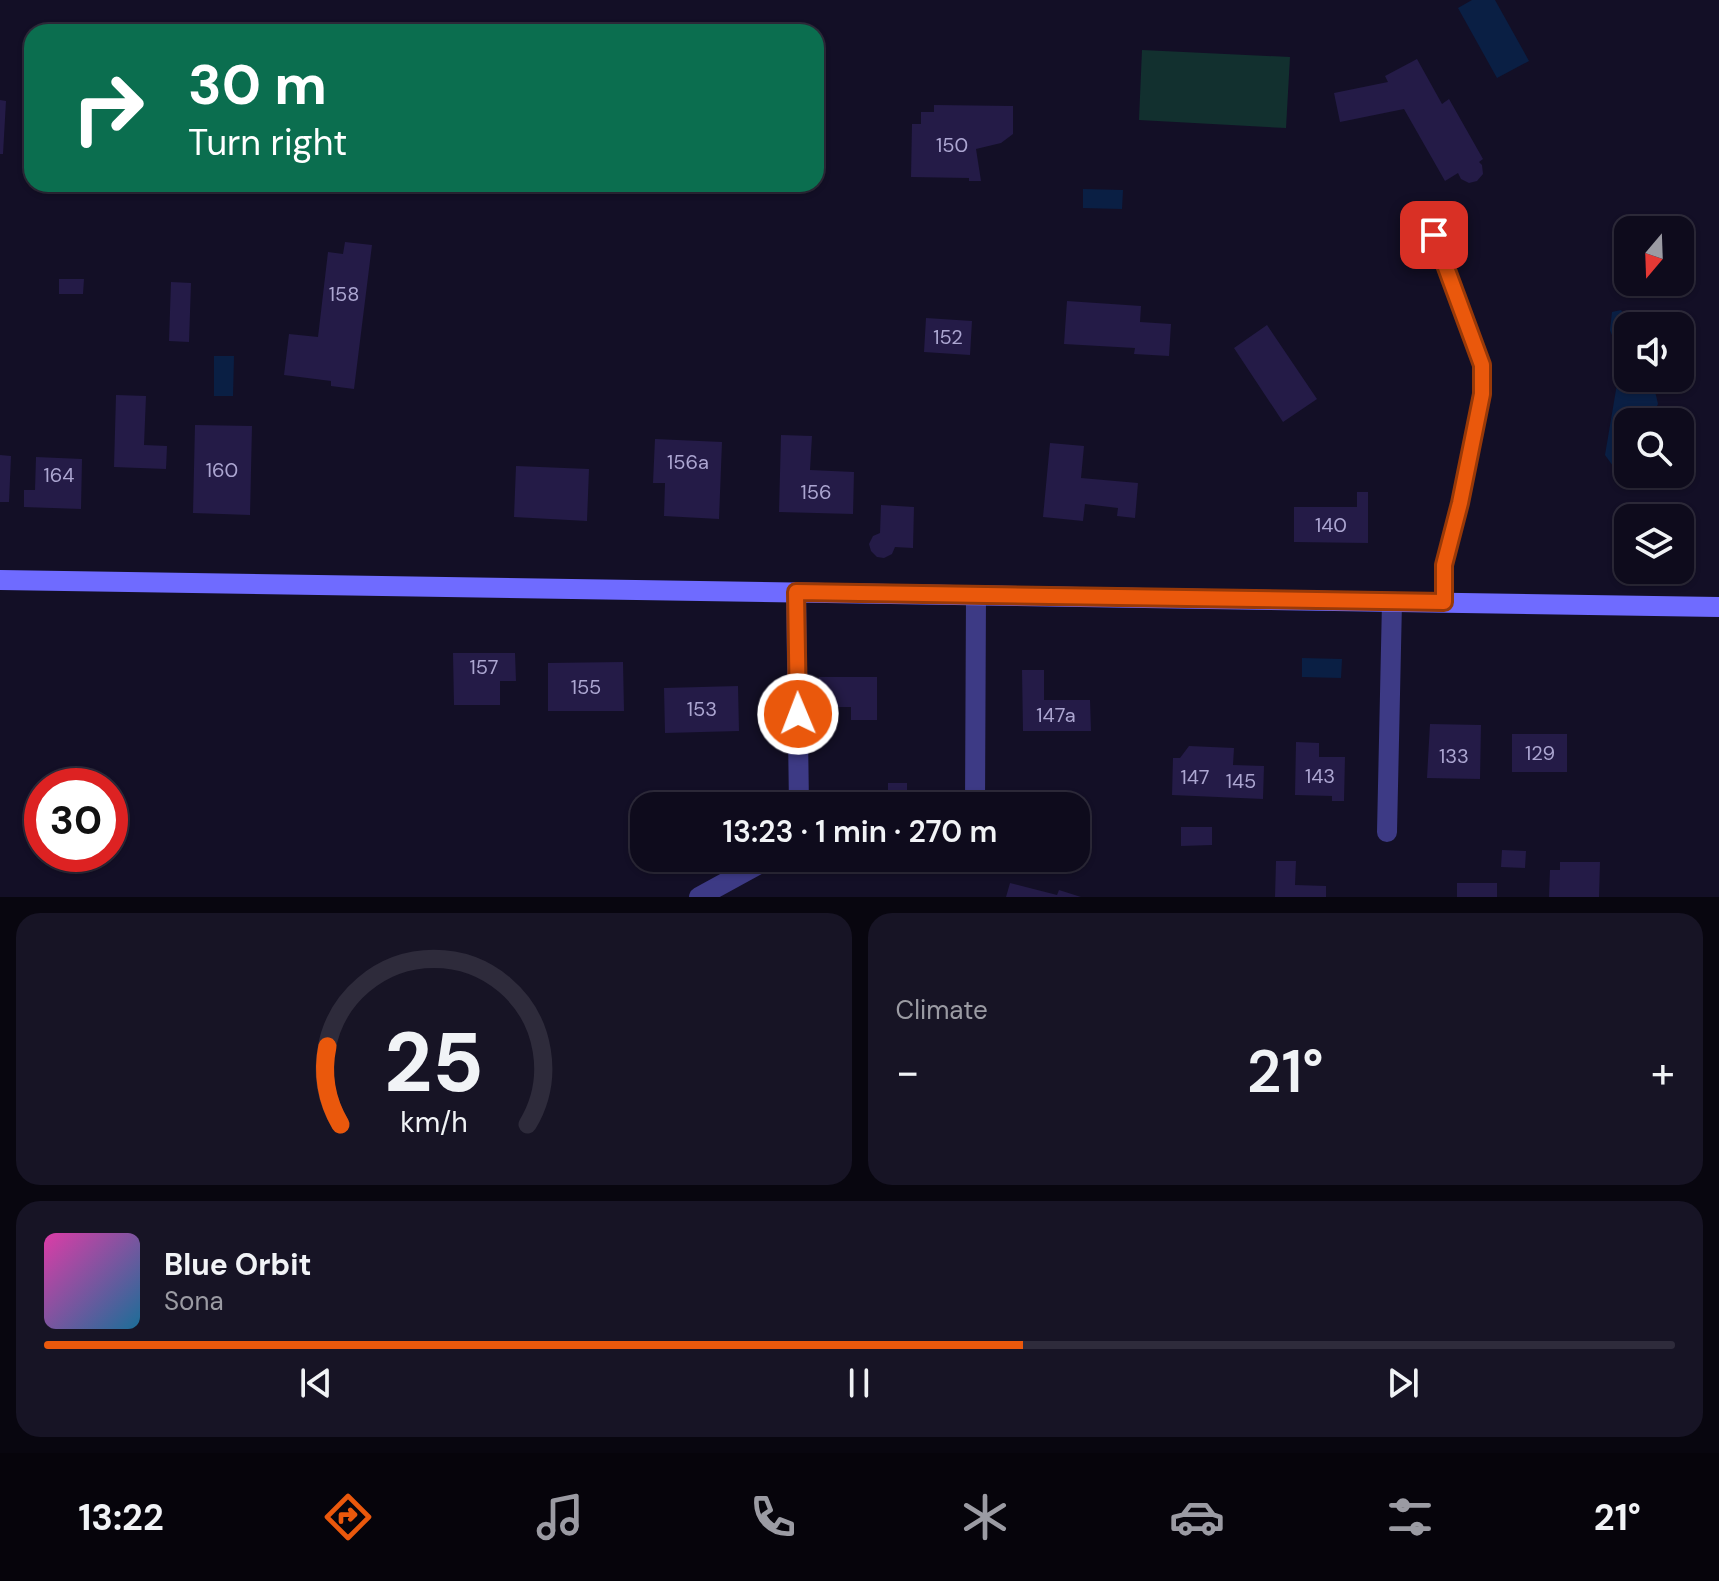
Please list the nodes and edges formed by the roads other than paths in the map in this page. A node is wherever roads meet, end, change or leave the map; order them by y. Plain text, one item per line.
1 (1434, 235) dead end
2 (0, 580) edge
3 (796, 592) junction
4 (976, 595) junction
5 (1392, 602) junction
6 (1444, 602) junction
7 (1719, 607) edge
8 (799, 792) edge
9 (975, 792) edge
10 (1387, 832) dead end
11 (745, 872) edge
12 (699, 897) edge

1 - 6 lane
2 - 3 street
3 - 4 street
3 - 8 street
4 - 5 street
4 - 9 street
5 - 6 street
5 - 10 street
6 - 7 street
11 - 12 street

